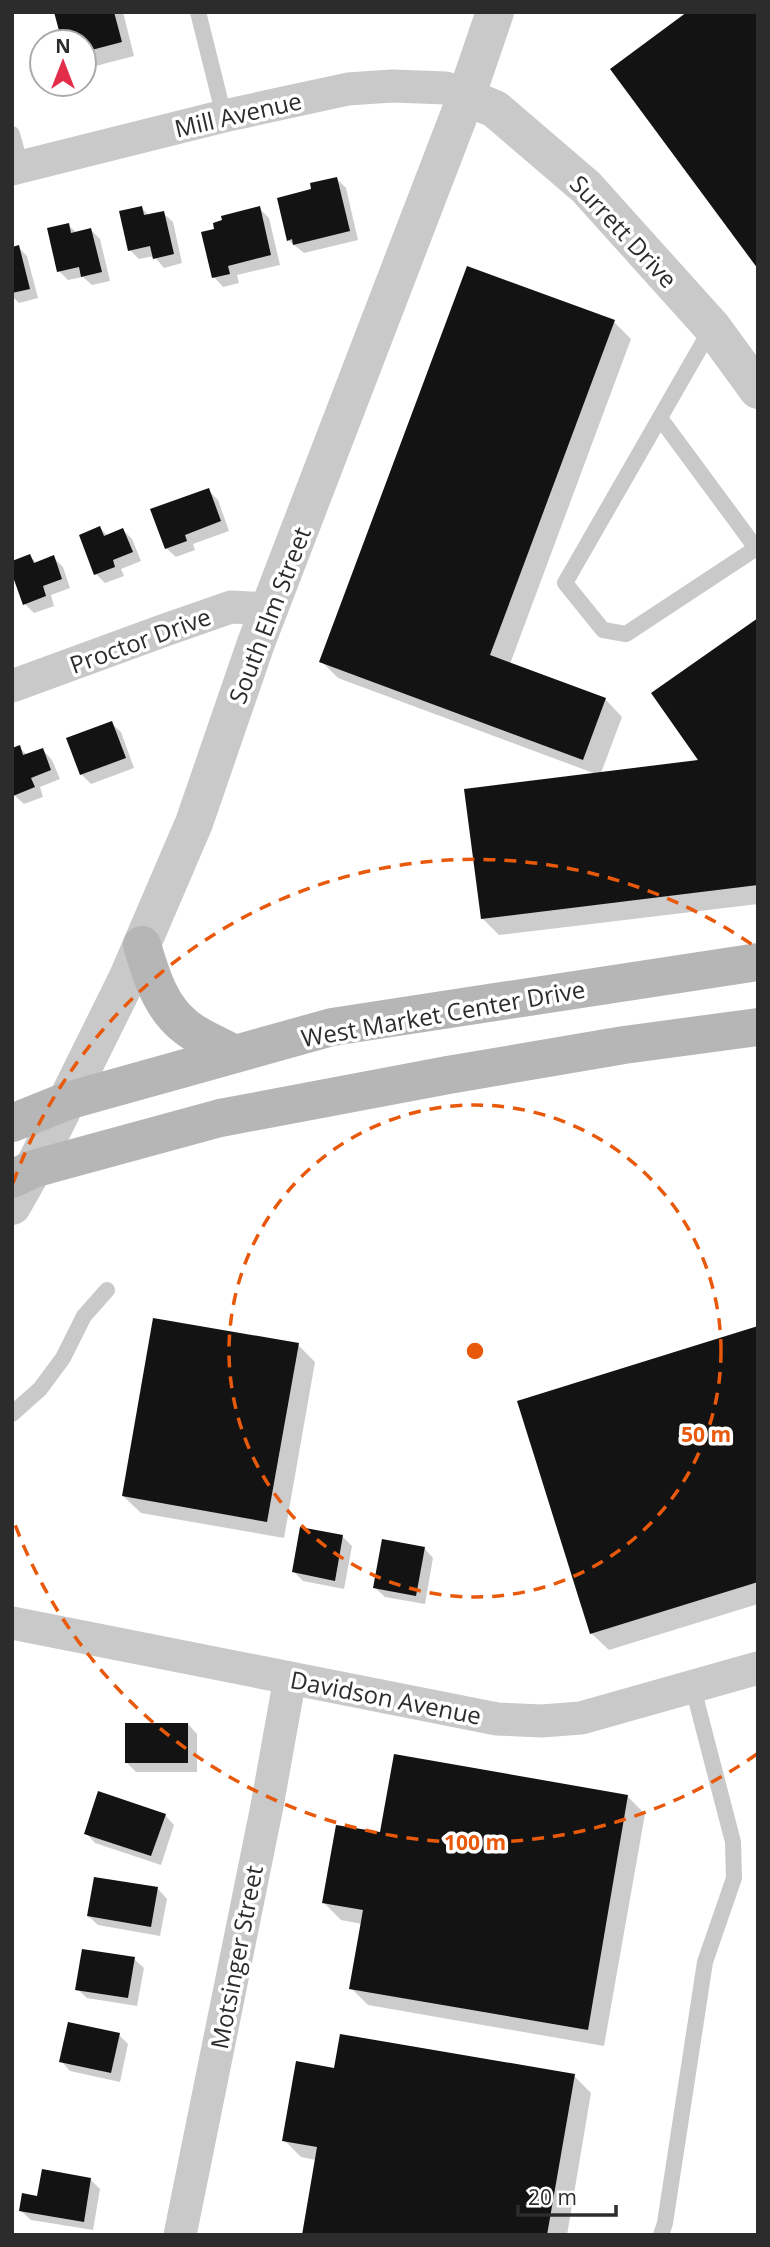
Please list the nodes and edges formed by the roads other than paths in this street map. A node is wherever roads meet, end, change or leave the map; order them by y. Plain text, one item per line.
1 (198, 12) edge
2 (495, 12) edge
3 (466, 97) junction
4 (224, 116) junction
5 (12, 134) edge
6 (17, 168) edge
7 (712, 327) junction
8 (758, 390) edge
9 (660, 418) junction
10 (757, 548) edge
11 (270, 609) junction
12 (12, 687) edge
13 (142, 945) junction
14 (758, 962) edge
15 (758, 1027) edge
16 (234, 1054) junction
17 (66, 1101) junction
18 (12, 1123) edge
19 (23, 1174) edge
20 (12, 1206) edge
21 (107, 1290) dead end
22 (12, 1414) edge
23 (12, 1623) edge
24 (758, 1668) edge
25 (289, 1678) junction
26 (693, 1688) junction
27 (180, 2235) edge
28 (661, 2235) edge

1 - 4 lane
2 - 3 street, South Elm Street
3 - 4 street, Mill Avenue
3 - 7 street, Surrett Drive
3 - 11 street, South Elm Street
4 - 6 street, Mill Avenue
5 - 6 lane
7 - 8 street, Surrett Drive
7 - 9 lane
9 - 10 lane
9 - 10 lane
11 - 12 street, Proctor Drive
11 - 13 street, South Elm Street
13 - 16 main road
13 - 17 street, South Elm Street
14 - 16 main road, West Market Center Drive
15 - 19 main road
16 - 17 main road, West Market Center Drive
17 - 18 main road, West Market Center Drive
17 - 19 street, South Elm Street
19 - 20 street, South Elm Street
21 - 22 lane
23 - 25 street, Davidson Avenue
24 - 26 street, Davidson Avenue
25 - 26 street, Davidson Avenue
25 - 27 street, Motsinger Street
26 - 28 lane

